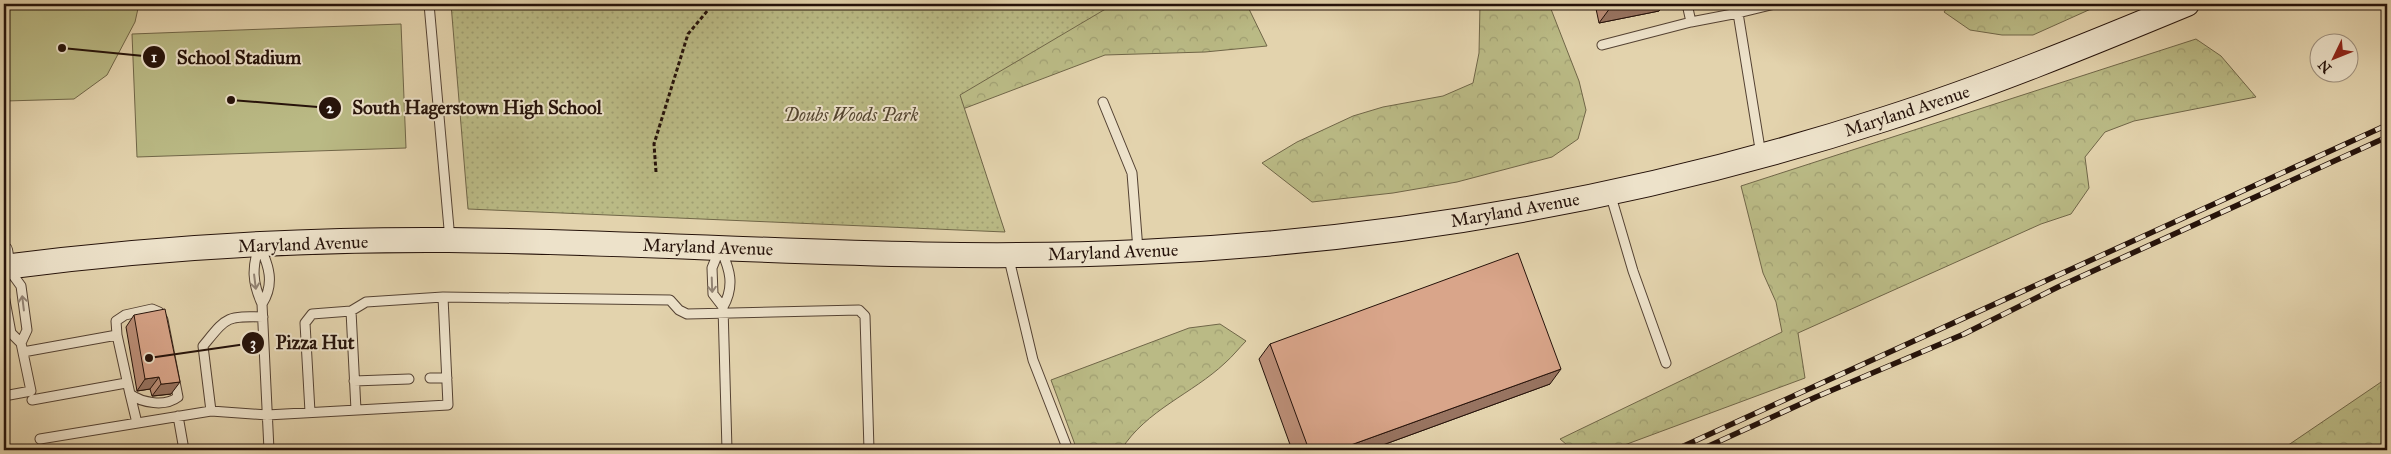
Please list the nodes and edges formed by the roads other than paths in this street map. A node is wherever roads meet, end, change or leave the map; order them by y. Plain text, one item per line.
1 (429, 4) edge
2 (1687, 4) edge
3 (1774, 4) edge
4 (2188, 4) edge
5 (1738, 13) junction
6 (1691, 22) junction
7 (1602, 45) dead end
8 (1103, 102) dead end
9 (1762, 155) junction
10 (1610, 192) junction
11 (450, 240) junction
12 (259, 245) junction
13 (720, 248) junction
14 (1139, 252) junction
15 (1008, 255) junction
16 (5, 267) edge
17 (4, 295) edge
18 (443, 297) junction
19 (262, 304) junction
20 (723, 310) junction
21 (351, 311) junction
22 (263, 317) junction
23 (117, 335) junction
24 (22, 347) junction
25 (1666, 363) dead end
26 (430, 378) dead end
27 (447, 378) junction
28 (409, 379) dead end
29 (354, 381) junction
30 (126, 383) junction
31 (130, 394) junction
32 (4, 396) edge
33 (32, 400) dead end
34 (210, 410) junction
35 (356, 410) junction
36 (310, 412) junction
37 (267, 415) junction
38 (178, 416) junction
39 (136, 423) junction
40 (40, 439) dead end
41 (184, 450) edge
42 (268, 450) edge
43 (727, 450) edge
44 (869, 450) edge
45 (1068, 450) edge

1 - 11 lane
2 - 6 lane
3 - 5 lane
4 - 9 main road, Maryland Avenue
5 - 6 lane
5 - 9 lane
6 - 7 lane
8 - 14 lane
9 - 10 main road, Maryland Avenue
10 - 14 main road, Maryland Avenue
10 - 25 lane
11 - 12 main road, Maryland Avenue
11 - 13 main road, Maryland Avenue
12 - 16 main road, Maryland Avenue
12 -> 19 lane
12 - 19 lane
13 - 15 main road, Maryland Avenue
13 - 20 lane
13 -> 20 lane
14 - 15 main road, Maryland Avenue
15 - 45 lane
24 -> 16 lane
17 - 24 lane
18 - 20 lane
18 - 21 lane
18 - 27 lane
19 - 22 lane
20 - 43 lane
20 - 44 lane
21 - 29 lane
21 - 36 lane
22 - 34 lane
22 - 37 lane
23 - 24 lane
23 - 30 lane
23 - 31 lane
24 - 32 lane
26 - 27 lane
27 - 35 lane
28 - 29 lane
29 - 35 lane
30 - 31 lane
30 - 33 lane
31 - 39 lane
34 - 37 lane
34 - 38 lane
35 - 36 lane
36 - 37 lane
37 - 42 lane
38 - 39 lane
38 - 41 lane
39 - 40 lane

